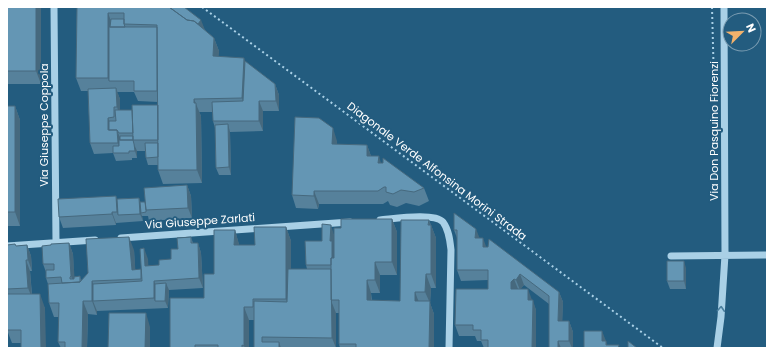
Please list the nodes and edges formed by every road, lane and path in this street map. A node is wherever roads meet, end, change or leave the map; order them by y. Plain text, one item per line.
1 (54, 7) edge
2 (202, 7) edge
3 (724, 7) edge
4 (372, 220) edge
5 (357, 221) edge
6 (103, 239) edge
7 (111, 239) edge
8 (56, 243) junction
9 (7, 246) edge
10 (726, 255) junction
11 (767, 255) edge
12 (671, 256) dead end
13 (449, 348) edge
14 (663, 348) edge
15 (717, 348) edge

1 - 8 street, Via Giuseppe Coppola
2 - 14 path, Diagonale Verde Alfonsina Morini Strada
3 - 10 street, Via Don Pasquino Fiorenzi
4 - 13 street
5 - 7 street, Via Giuseppe Zarlati
6 - 8 street
8 - 9 street
10 - 11 street
10 - 12 street
15 -> 10 street, Via Don Pasquino Fiorenzi

